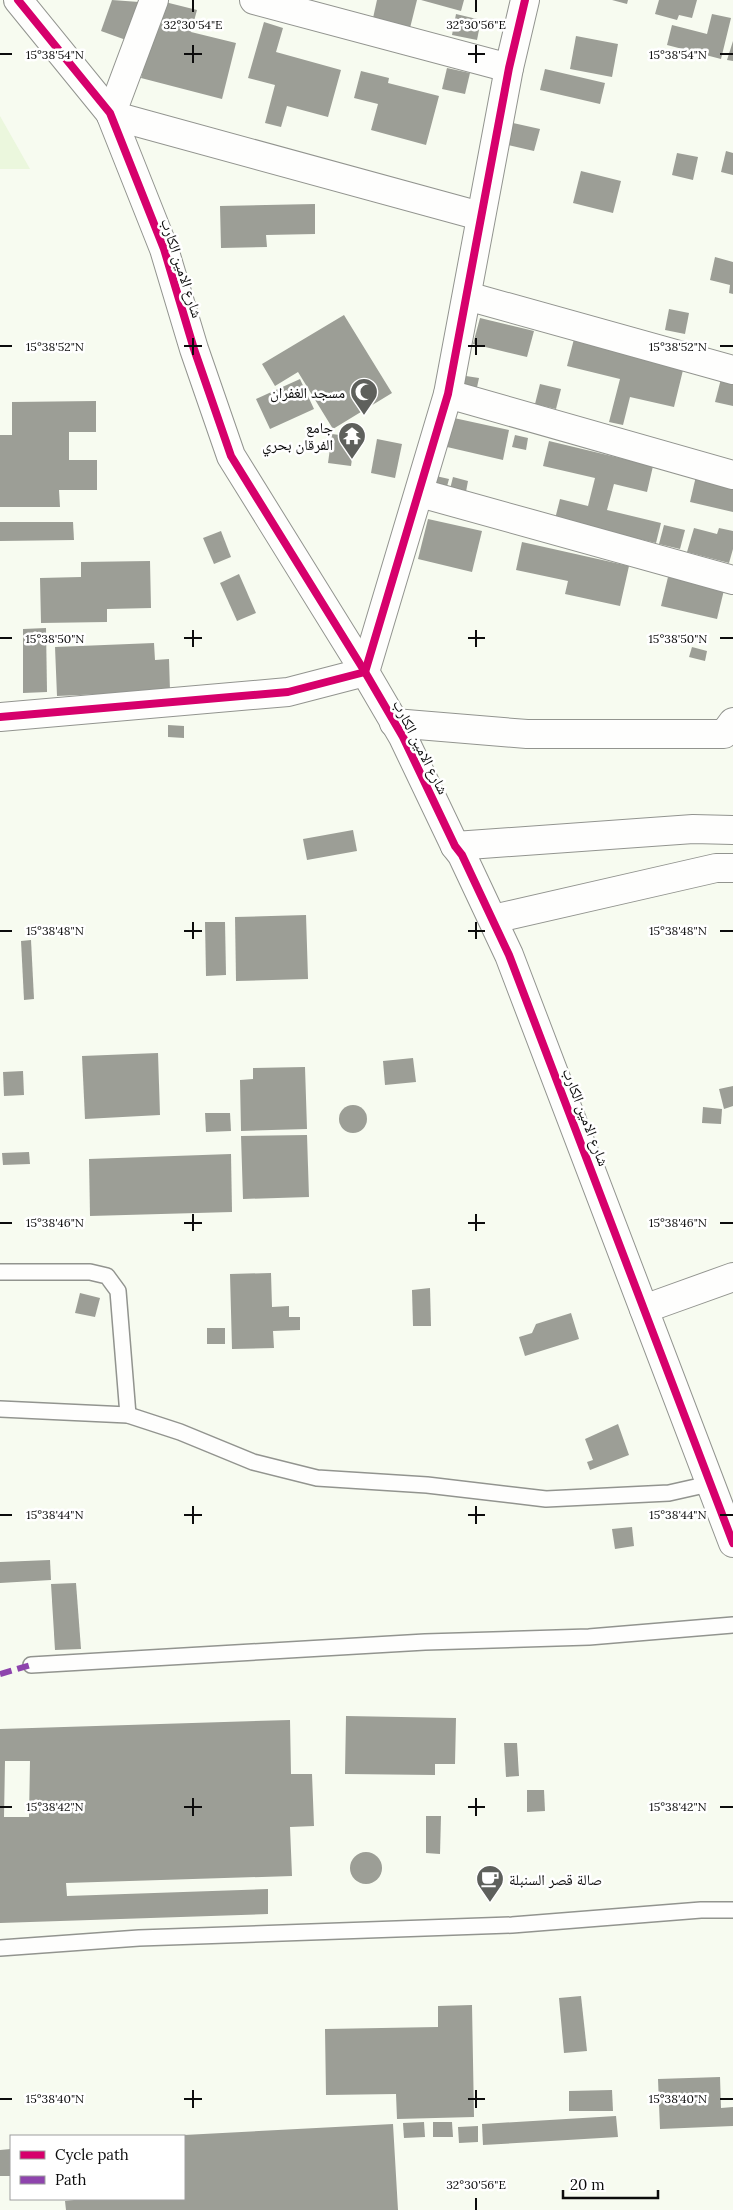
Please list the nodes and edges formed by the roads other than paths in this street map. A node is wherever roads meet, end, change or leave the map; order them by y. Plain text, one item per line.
1 (18, 0) edge
2 (154, 0) edge
3 (254, 0) edge
4 (526, 0) edge
5 (509, 68) junction
6 (110, 114) junction
7 (480, 216) junction
8 (467, 296) junction
9 (733, 370) edge
10 (448, 394) junction
11 (733, 475) edge
12 (420, 493) junction
13 (733, 580) edge
14 (366, 672) junction
15 (0, 718) edge
16 (394, 723) junction
17 (730, 729) edge
18 (733, 830) edge
19 (455, 846) junction
20 (733, 868) edge
21 (493, 919) junction
22 (0, 1272) edge
23 (733, 1277) edge
24 (644, 1310) junction
25 (0, 1408) edge
26 (128, 1415) junction
27 (709, 1484) junction
28 (733, 1543) edge
29 (733, 1626) edge
30 (31, 1665) dead end
31 (733, 1910) edge
32 (0, 1948) edge

1 - 6 street, شارع الامين الكارب
2 - 6 street
3 - 5 street
4 - 5 street
5 - 7 street
6 - 7 street
6 - 14 street, شارع الامين الكارب
7 - 8 street
8 - 9 street
8 - 10 street
10 - 11 street
10 - 12 street
12 - 13 street
12 - 14 street
14 - 15 street
14 - 16 street, شارع الامين الكارب
16 - 17 street
16 - 19 street, شارع الامين الكارب
18 - 19 street
19 - 21 street, شارع الامين الكارب
20 - 21 street
21 - 24 street, شارع الامين الكارب
22 - 26 lane
23 - 24 street
24 - 27 street, شارع الامين الكارب
25 - 26 lane
26 - 27 lane
27 - 28 street, شارع الامين الكارب
29 - 30 lane
31 - 32 lane

